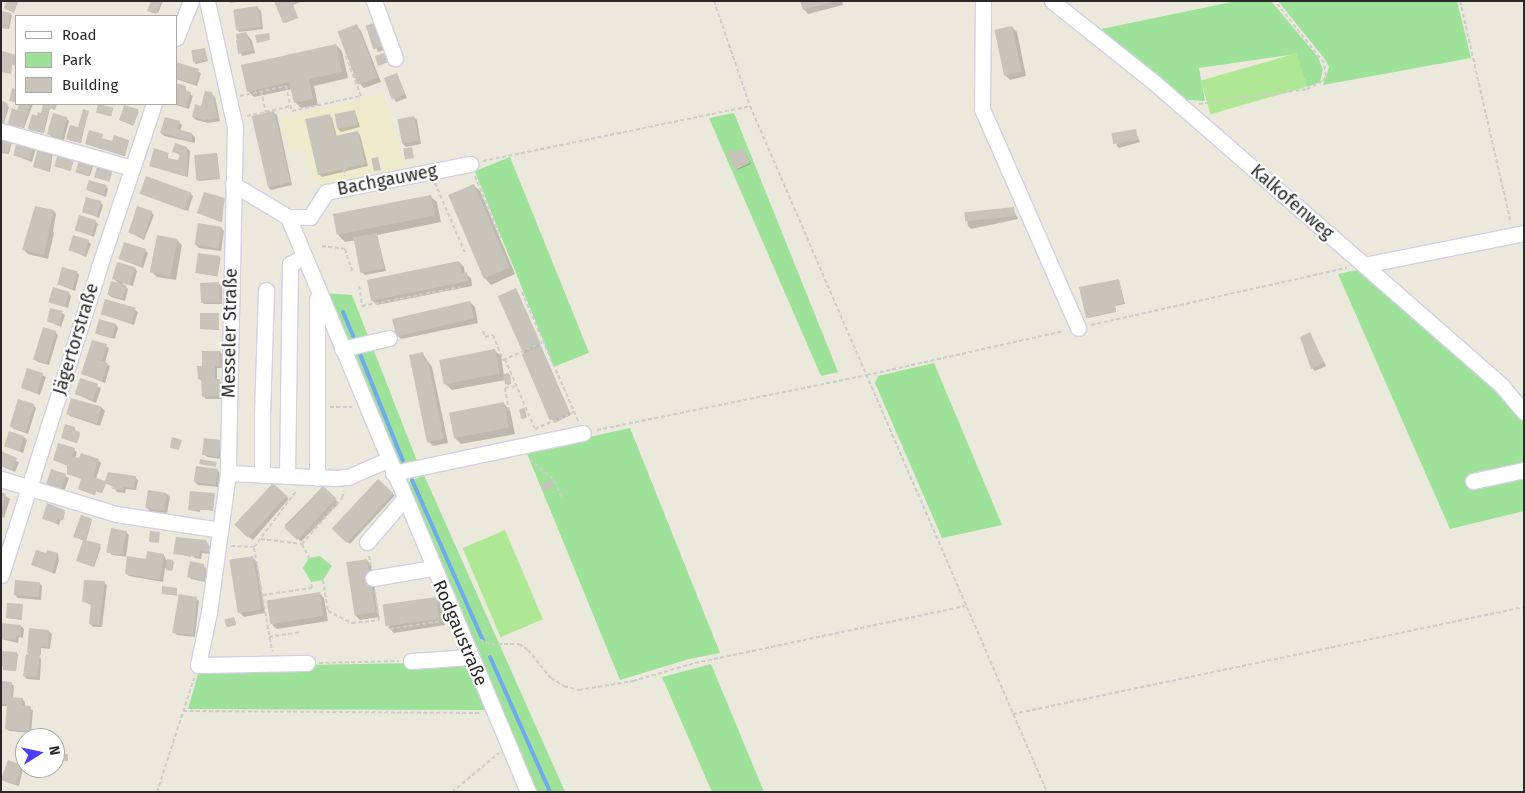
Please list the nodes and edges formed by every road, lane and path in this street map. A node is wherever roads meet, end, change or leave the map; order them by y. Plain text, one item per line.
1 (191, 1) edge
2 (206, 1) edge
3 (374, 1) edge
4 (714, 1) edge
5 (983, 1) edge
6 (1052, 1) edge
7 (1275, 1) edge
8 (1460, 1) edge
9 (178, 33) edge
10 (345, 54) dead end
11 (395, 58) dead end
12 (261, 91) junction
13 (230, 98) junction
14 (154, 105) edge
15 (291, 106) junction
16 (750, 106) junction
17 (266, 112) junction
18 (1188, 112) junction
19 (235, 119) junction
20 (1, 132) edge
21 (470, 164) junction
22 (132, 168) junction
23 (430, 172) junction
24 (233, 184) junction
25 (288, 217) junction
26 (1519, 234) edge
27 (501, 238) dead end
28 (322, 246) dead end
29 (466, 255) dead end
30 (304, 257) junction
31 (1364, 264) junction
32 (352, 270) dead end
33 (358, 286) dead end
34 (460, 287) dead end
35 (266, 290) dead end
36 (317, 290) junction
37 (522, 292) dead end
38 (1078, 328) junction
39 (483, 331) dead end
40 (389, 338) dead end
41 (544, 342) junction
42 (342, 349) junction
43 (506, 359) junction
44 (867, 375) junction
45 (516, 385) junction
46 (365, 406) junction
47 (317, 407) junction
48 (509, 411) dead end
49 (574, 412) junction
50 (1524, 412) edge
51 (583, 433) junction
52 (538, 436) junction
53 (517, 447) junction
54 (390, 466) junction
55 (1524, 470) edge
56 (228, 473) junction
57 (262, 475) junction
58 (287, 476) junction
59 (312, 477) junction
60 (348, 477) junction
61 (1, 479) edge
62 (1473, 481) dead end
63 (30, 488) junction
64 (562, 497) dead end
65 (404, 499) junction
66 (220, 530) junction
67 (260, 539) junction
68 (367, 542) joint
69 (302, 544) junction
70 (218, 546) junction
71 (254, 547) junction
72 (310, 558) dead end
73 (432, 568) junction
74 (1, 576) edge
75 (373, 578) junction
76 (323, 580) dead end
77 (311, 582) dead end
78 (263, 595) junction
79 (965, 606) junction
80 (1524, 607) edge
81 (454, 619) junction
82 (390, 629) dead end
83 (301, 632) dead end
84 (460, 635) junction
85 (470, 657) junction
86 (411, 661) joint
87 (307, 663) joint
88 (198, 665) junction
89 (183, 711) junction
90 (493, 713) junction
91 (1013, 714) junction
92 (508, 746) junction
93 (157, 792) edge
94 (452, 792) edge
95 (528, 792) edge
96 (1047, 792) edge

1 - 9 street
2 - 13 street, Messeler Straße
3 - 11 street
4 - 16 path
5 - 38 street
6 - 18 street, Kalkofenweg
7 - 18 path
8 - 26 path
10 - 15 path
12 - 13 path
12 - 15 path
12 - 17 path
13 - 19 street, Messeler Straße
14 - 22 street, Jägertorstraße
15 - 17 path
16 - 21 path
16 - 44 path
17 - 19 path
18 - 31 street, Kalkofenweg
19 - 24 street, Messeler Straße
20 - 22 street
21 - 23 street, Bachgauweg
21 - 27 path
22 - 63 street, Jägertorstraße
23 - 25 street, Bachgauweg
23 - 29 path
24 - 25 street
24 - 56 street, Messeler Straße
25 - 30 street, Rodgaustraße
26 - 31 street
28 - 32 path
30 - 36 street, Rodgaustraße
30 - 58 street
31 - 38 path
31 - 50 street, Kalkofenweg
33 - 34 path
35 - 57 street
36 - 42 street, Rodgaustraße
36 - 47 street
37 - 41 path
38 - 44 path
39 - 43 path
40 - 42 street
41 - 43 path
41 - 49 path
42 - 46 street, Rodgaustraße
43 - 45 path
44 - 51 path
44 - 79 path
45 - 48 path
45 - 52 path
46 - 47 path
46 - 54 street, Rodgaustraße
47 - 59 street
49 - 51 path
49 - 52 path
51 - 52 street
52 - 53 street
53 - 54 street
53 - 64 path
54 - 60 street
54 - 65 street, Rodgaustraße
55 - 62 street
56 - 57 street
56 - 66 street, Messeler Straße
57 - 58 street
58 - 59 street
59 - 60 street
59 - 67 path
60 - 69 path
61 - 63 street
63 - 66 street
63 - 74 street, Jägertorstraße
65 - 68 street
65 - 73 street, Rodgaustraße
66 - 70 street, Messeler Straße
67 - 69 path
67 - 71 path
68 - 75 path
69 - 72 path
70 - 71 path
70 - 88 street, Messeler Straße
71 - 78 path
73 - 75 street
73 - 81 street, Rodgaustraße
75 - 76 path
77 - 78 path
78 - 83 path
79 - 84 path
79 - 91 path
80 - 91 path
81 - 82 path
81 - 84 street, Rodgaustraße
84 - 85 street, Rodgaustraße
85 - 86 street
85 - 90 street, Rodgaustraße
86 - 87 path
87 - 88 street
88 - 89 path
89 - 90 path
89 - 93 path
90 - 92 street, Rodgaustraße
91 - 96 path
92 - 94 path
92 - 95 street, Rodgaustraße

